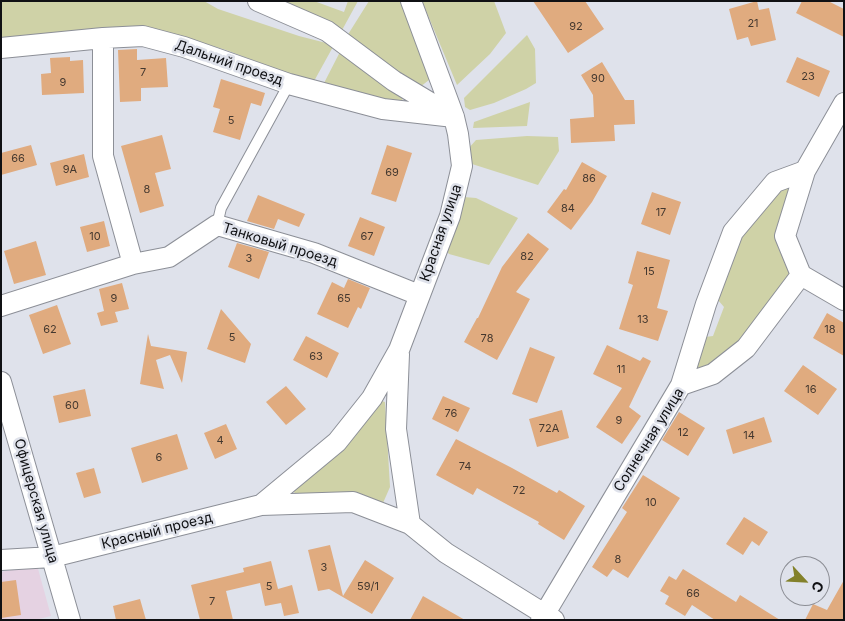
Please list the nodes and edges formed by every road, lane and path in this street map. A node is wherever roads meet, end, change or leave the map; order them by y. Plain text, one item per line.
1 (258, 1) edge
2 (411, 1) edge
3 (103, 38) junction
4 (1, 48) edge
5 (289, 84) junction
6 (844, 103) edge
7 (454, 118) junction
8 (806, 171) junction
9 (217, 225) junction
10 (133, 264) junction
11 (801, 275) junction
12 (419, 295) junction
13 (844, 300) edge
14 (1, 306) edge
15 (399, 350) junction
16 (1, 382) edge
17 (681, 385) junction
18 (261, 505) junction
19 (410, 524) junction
20 (52, 557) junction
21 (1, 560) edge
22 (547, 618) edge
23 (70, 620) edge

1 - 7 street
2 - 7 street, Красная улица
3 - 4 street, Дальний проезд
3 - 5 street, Дальний проезд
3 - 10 street
5 - 7 street, Дальний проезд
5 - 9 lane
6 - 8 street
7 - 12 street, Красная улица
8 - 11 street
8 - 17 street
9 - 10 street, Танковый проезд
9 - 12 street, Танковый проезд
10 - 14 street, Танковый проезд
11 - 13 street
11 - 17 street, Солнечная улица
12 - 15 street, Красная улица
15 - 18 street, Красная улица
15 - 19 street, Красная улица
16 - 20 street, Офицерская улица
17 - 22 street, Солнечная улица
18 - 19 street
18 - 20 street, Красный проезд
19 - 22 street
20 - 21 street, Красный проезд
20 - 23 street, Офицерская улица

